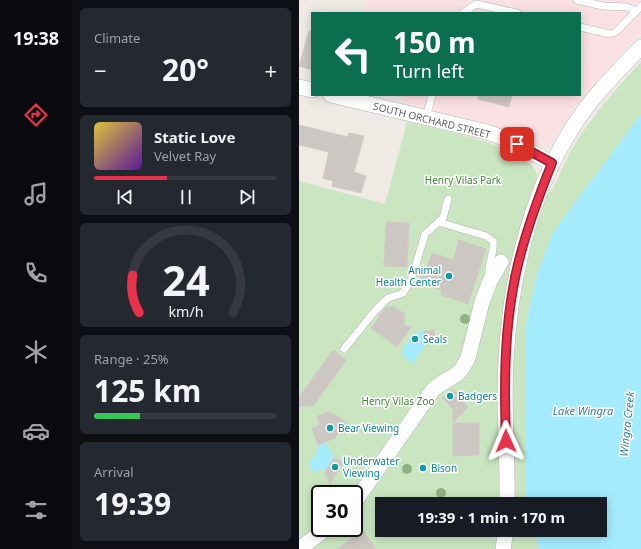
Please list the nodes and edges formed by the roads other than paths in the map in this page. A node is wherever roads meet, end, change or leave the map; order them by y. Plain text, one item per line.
1 (577, 0) edge
2 (640, 7) edge
3 (464, 12) edge
4 (512, 12) edge
5 (581, 27) edge
6 (641, 47) edge
7 (299, 87) edge
8 (311, 90) edge
9 (335, 96) edge
10 (432, 96) edge
11 (426, 118) junction
12 (552, 163) junction
13 (448, 199) dead end
14 (438, 222) junction
15 (501, 262) dead end
16 (490, 281) junction
17 (344, 349) dead end
18 (363, 490) edge
19 (507, 497) edge
20 (315, 537) edge
21 (505, 537) edge
22 (299, 549) edge
23 (503, 549) edge

1 - 2 lane
2 - 5 lane
3 - 4 lane
6 - 12 street
7 - 8 street
9 - 11 street, SOUTH ORCHARD STREET
10 - 11 lane
11 - 12 street, SOUTH ORCHARD STREET
12 - 19 street
13 - 14 lane
14 - 16 lane
14 - 17 lane
15 - 16 street
16 - 18 street
20 - 22 street
21 - 23 street

